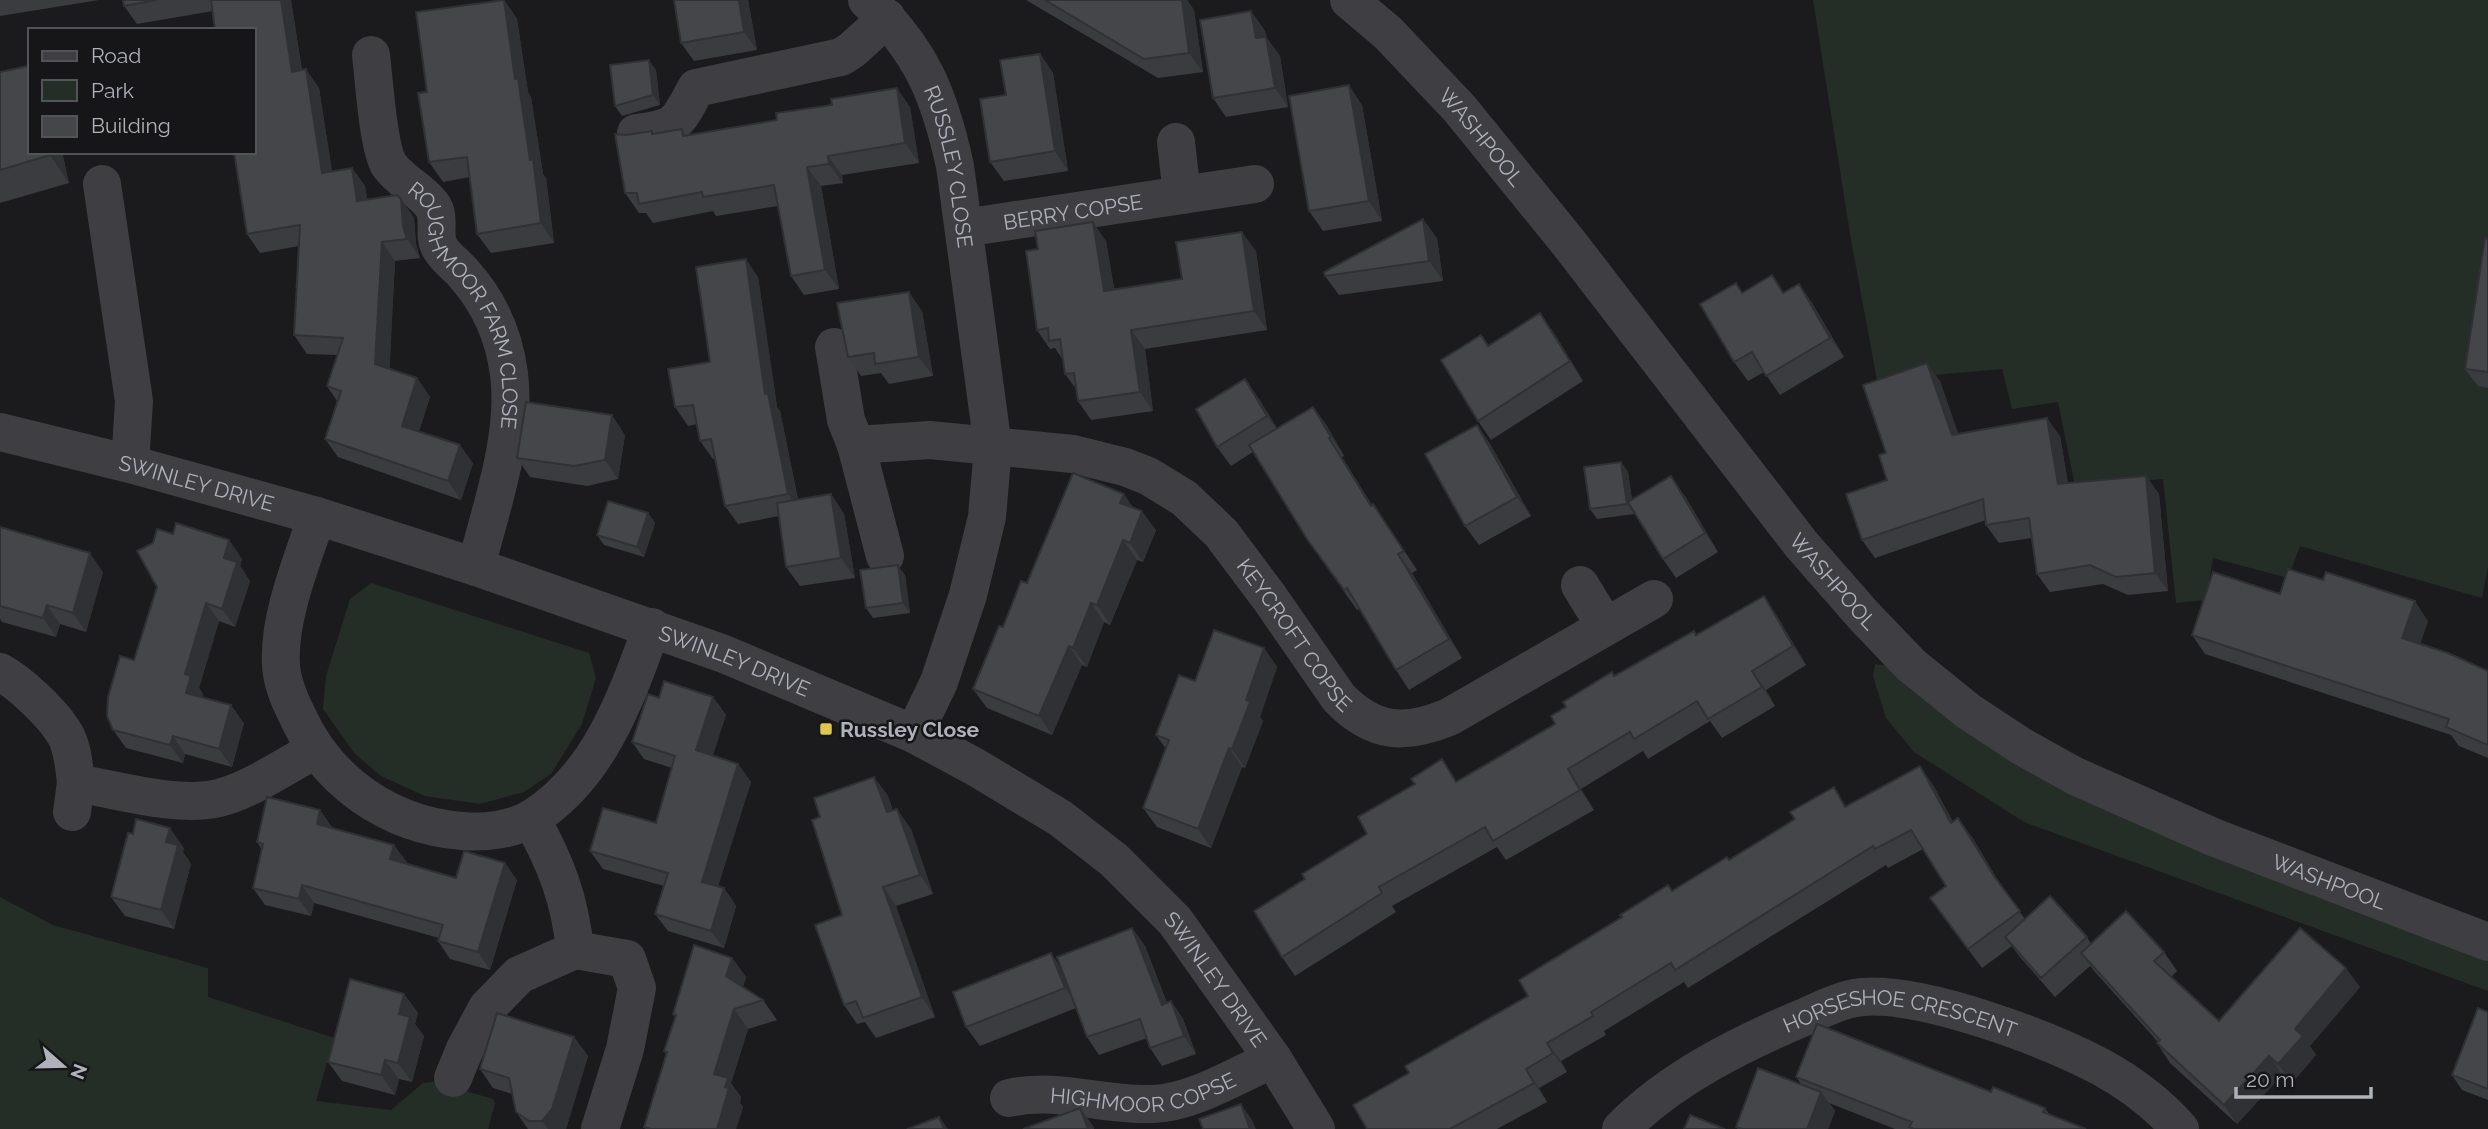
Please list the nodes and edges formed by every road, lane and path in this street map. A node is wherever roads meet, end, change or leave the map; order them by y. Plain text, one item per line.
1 (1349, 0) edge
2 (877, 9) edge
3 (371, 55) dead end
4 (636, 133) edge
5 (1176, 142) dead end
6 (102, 184) dead end
7 (1255, 184) dead end
8 (1182, 195) junction
9 (964, 228) junction
10 (834, 347) dead end
11 (0, 432) edge
12 (856, 445) junction
13 (993, 447) junction
14 (130, 464) junction
15 (317, 516) junction
16 (885, 556) dead end
17 (476, 567) junction
18 (1580, 585) dead end
19 (1654, 599) dead end
20 (1605, 626) junction
21 (652, 627) junction
22 (0, 672) edge
23 (914, 734) junction
24 (315, 750) junction
25 (531, 819) junction
26 (2488, 942) edge
27 (575, 950) junction
28 (1273, 1059) junction
29 (453, 1078) dead end
30 (1009, 1098) dead end
31 (600, 1129) edge
32 (1316, 1129) edge
33 (1621, 1129) edge
34 (2180, 1129) edge

1 - 26 street, WASHPOOL
2 - 4 street, RUSSLEY CLOSE
2 - 9 street, RUSSLEY CLOSE
3 - 17 street, ROUGHMOOR FARM CLOSE
5 - 8 street
6 - 14 street
7 - 8 street, BERRY COPSE
8 - 9 street, BERRY COPSE
9 - 13 street, RUSSLEY CLOSE
10 - 12 street
11 - 14 street, SWINLEY DRIVE
12 - 13 street, KEYCROFT COPSE
12 - 16 street
13 - 20 street, KEYCROFT COPSE
13 - 23 street, RUSSLEY CLOSE
14 - 15 street, SWINLEY DRIVE
15 - 17 street, SWINLEY DRIVE
15 - 24 street
17 - 21 street, SWINLEY DRIVE
18 - 20 street
19 - 20 street, KEYCROFT COPSE
21 - 23 street, SWINLEY DRIVE
21 - 25 street
22 - 24 street
23 - 28 street, SWINLEY DRIVE
24 - 25 street
25 - 27 street
27 - 29 street
27 - 31 street
28 - 30 street, HIGHMOOR COPSE
28 - 32 street, SWINLEY DRIVE
33 - 34 street, HORSESHOE CRESCENT

